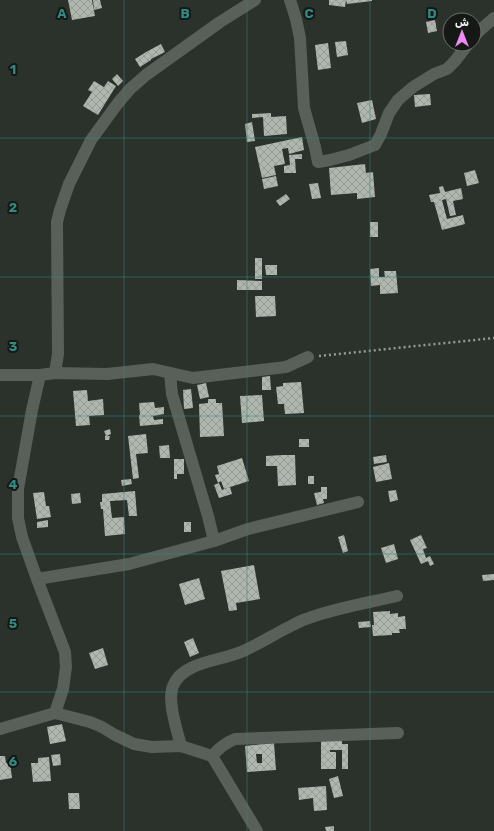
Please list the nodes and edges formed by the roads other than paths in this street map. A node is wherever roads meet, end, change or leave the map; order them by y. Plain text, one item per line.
1 (255, 0) edge
2 (290, 0) edge
3 (494, 18) edge
4 (482, 28) edge
5 (462, 52) edge
6 (308, 357) road end
7 (55, 373) junction
8 (170, 373) junction
9 (0, 375) edge
10 (40, 375) junction
11 (358, 502) dead end
12 (214, 541) junction
13 (37, 579) junction
14 (397, 596) dead end
15 (55, 713) junction
16 (0, 729) edge
17 (398, 734) dead end
18 (181, 746) junction
19 (212, 756) junction
20 (257, 831) edge

1 - 7 street
2 - 5 street
3 - 4 street
6 - 8 street
7 - 8 street
7 - 10 street
8 - 12 street
9 - 10 street
10 - 13 street
11 - 12 street
12 - 13 street
13 - 15 street
14 - 18 street
15 - 16 street
15 - 18 street
17 - 19 street
18 - 19 street
19 - 20 street

